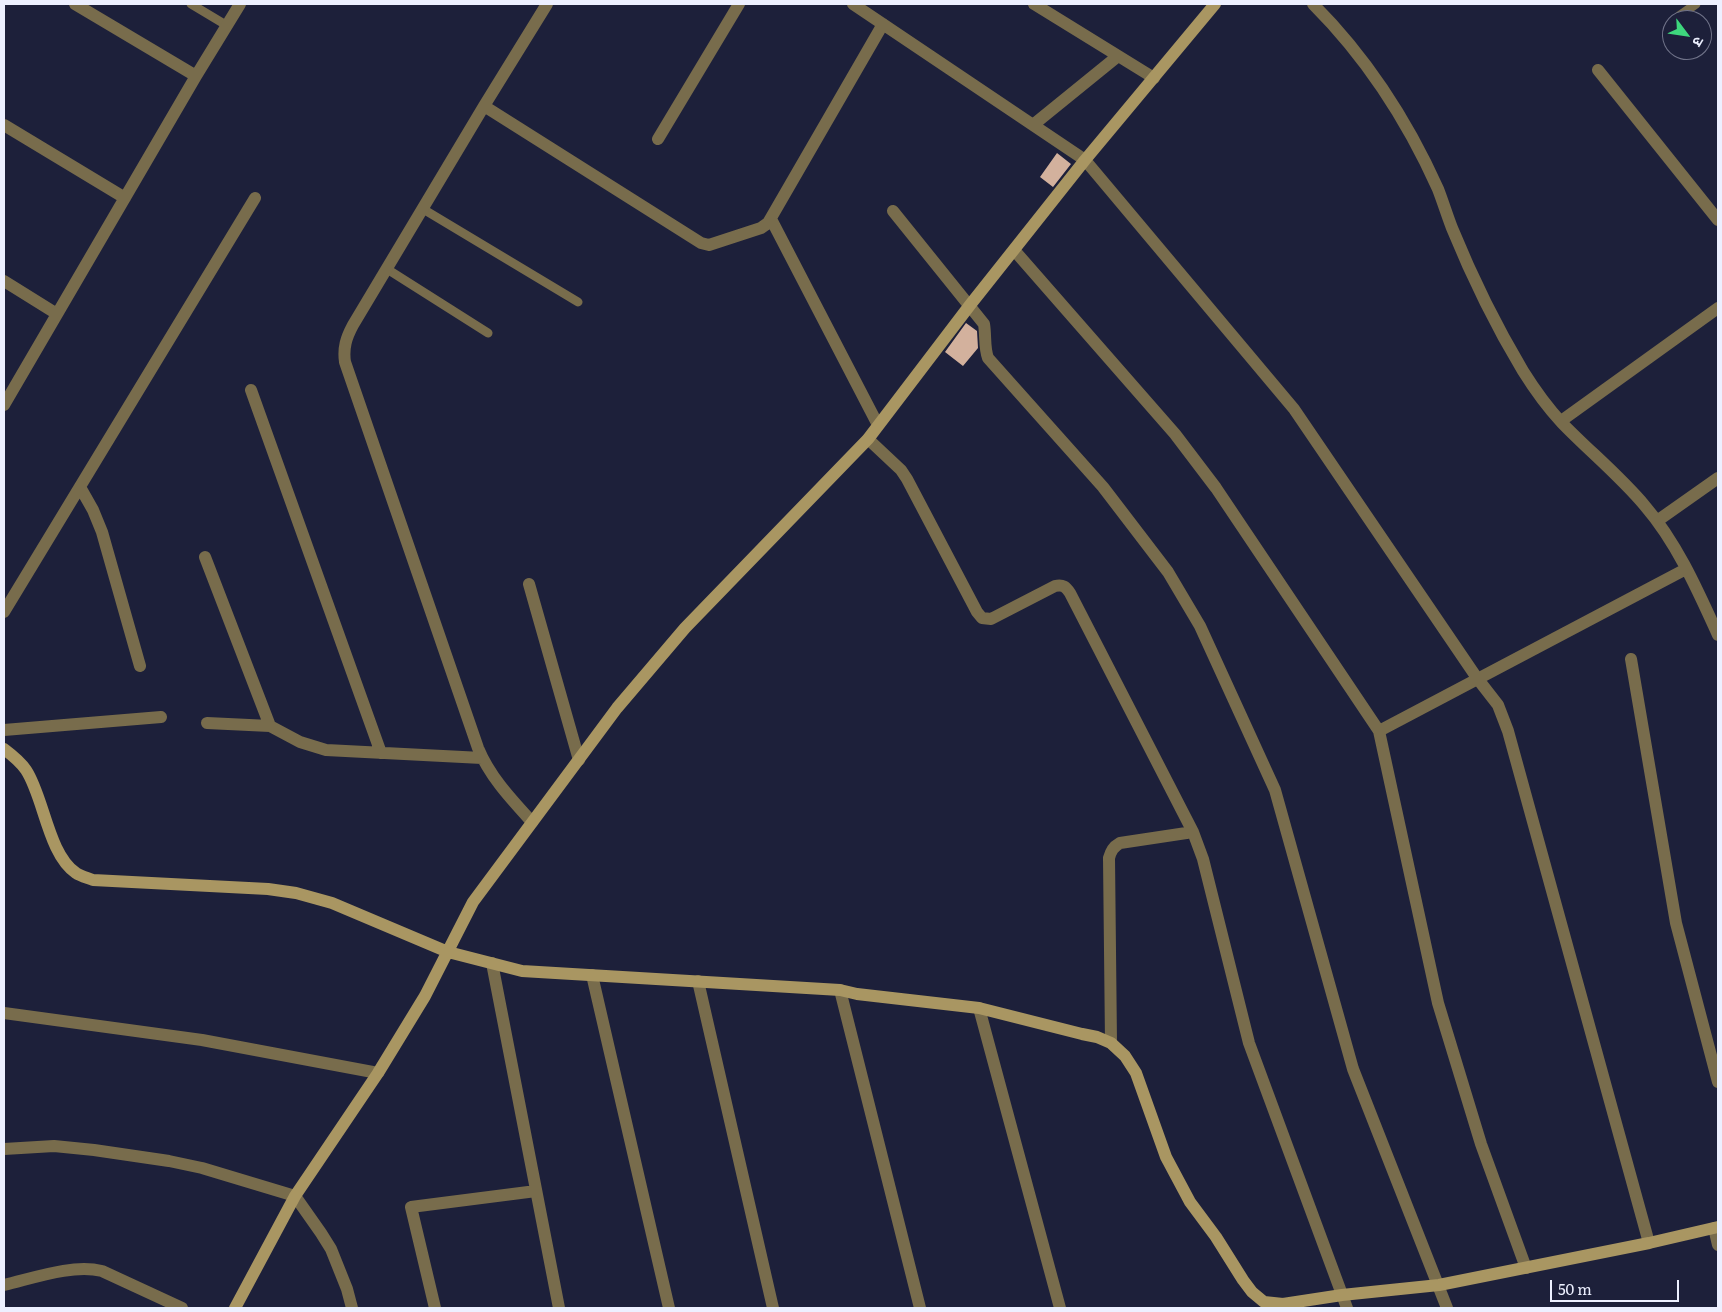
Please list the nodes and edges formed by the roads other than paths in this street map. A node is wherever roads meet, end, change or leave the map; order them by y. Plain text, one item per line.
1 (75, 4) edge
2 (190, 4) edge
3 (240, 4) edge
4 (547, 4) edge
5 (739, 4) edge
6 (852, 4) edge
7 (1034, 4) edge
8 (1215, 4) edge
9 (1313, 4) edge
10 (884, 24) junction
11 (226, 25) junction
12 (1118, 56) junction
13 (1598, 70) dead end
14 (196, 76) junction
15 (1154, 78) junction
16 (484, 106) junction
17 (4, 125) edge
18 (1033, 125) junction
19 (658, 139) dead end
20 (1086, 160) junction
21 (124, 198) junction
22 (255, 198) dead end
23 (423, 209) junction
24 (893, 211) dead end
25 (771, 220) junction
26 (1718, 220) edge
27 (1014, 250) junction
28 (387, 269) junction
29 (4, 281) edge
30 (578, 302) dead end
31 (970, 305) junction
32 (1718, 308) edge
33 (57, 314) junction
34 (488, 333) dead end
35 (251, 390) dead end
36 (4, 405) edge
37 (1561, 421) junction
38 (878, 425) junction
39 (868, 439) junction
40 (1718, 478) edge
41 (80, 487) junction
42 (1657, 521) junction
43 (205, 557) dead end
44 (1686, 569) junction
45 (530, 584) dead end
46 (4, 612) edge
47 (1718, 634) edge
48 (1632, 659) dead end
49 (140, 666) dead end
50 (1477, 678) junction
51 (161, 717) dead end
52 (207, 723) dead end
53 (270, 726) junction
54 (4, 730) edge
55 (1379, 731) junction
56 (4, 749) edge
57 (381, 752) junction
58 (482, 758) junction
59 (579, 760) junction
60 (532, 822) junction
61 (1194, 832) junction
62 (448, 952) junction
63 (492, 963) junction
64 (592, 975) junction
65 (698, 981) junction
66 (840, 990) junction
67 (979, 1008) junction
68 (4, 1013) edge
69 (1112, 1043) junction
70 (378, 1073) junction
71 (1718, 1082) edge
72 (4, 1149) edge
73 (536, 1191) junction
74 (296, 1196) junction
75 (1716, 1227) edge
76 (1649, 1243) junction
77 (1718, 1245) edge
78 (1526, 1268) junction
79 (4, 1285) edge
80 (1439, 1285) junction
81 (1342, 1295) junction
82 (1260, 1305) edge
83 (240, 1306) edge
84 (182, 1308) edge
85 (352, 1308) edge
86 (435, 1308) edge
87 (559, 1308) edge
88 (669, 1308) edge
89 (772, 1308) edge
90 (920, 1308) edge
91 (1060, 1308) edge
92 (1347, 1308) edge
93 (1447, 1308) edge

1 - 14 street
2 - 11 lane
3 - 11 street
4 - 16 street
5 - 19 street
6 - 10 street
7 - 12 street
8 - 15 main road
9 - 37 street
10 - 18 street
10 - 25 street
11 - 14 street
12 - 15 street
12 - 18 street
13 - 26 street
14 - 21 street
15 - 20 main road
16 - 23 street
16 - 25 street
17 - 21 street
18 - 20 street
20 - 27 main road
20 - 50 street
21 - 33 street
22 - 41 street
23 - 28 street
23 - 30 lane
24 - 31 street
25 - 38 street
27 - 31 main road
27 - 55 street
28 - 34 lane
28 - 58 street
29 - 33 street
31 - 38 main road
31 - 80 street
32 - 37 street
33 - 36 street
35 - 57 street
37 - 42 street
38 - 39 main road
39 - 59 main road
39 - 61 street
40 - 42 street
41 - 46 street
41 - 49 street
42 - 44 street
43 - 53 street
44 - 47 street
44 - 50 street
45 - 59 street
48 - 71 street
50 - 55 street
50 - 76 street
51 - 54 street
52 - 53 street
53 - 57 street
55 - 78 street
56 - 62 main road
57 - 58 street
58 - 60 street
59 - 60 main road
60 - 62 main road
61 - 69 street
61 - 81 street
62 - 63 main road
62 - 70 main road
63 - 64 main road
63 - 73 street
64 - 65 main road
64 - 88 street
65 - 66 main road
65 - 89 street
66 - 67 main road
66 - 90 street
67 - 69 main road
67 - 91 street
68 - 70 street
69 - 82 main road
70 - 74 main road
72 - 74 street
73 - 86 street
73 - 87 street
74 - 83 main road
74 - 85 street
75 - 76 main road
75 - 77 street
76 - 78 main road
78 - 80 main road
79 - 84 street
80 - 81 main road
80 - 93 street
81 - 82 main road
81 - 92 street

